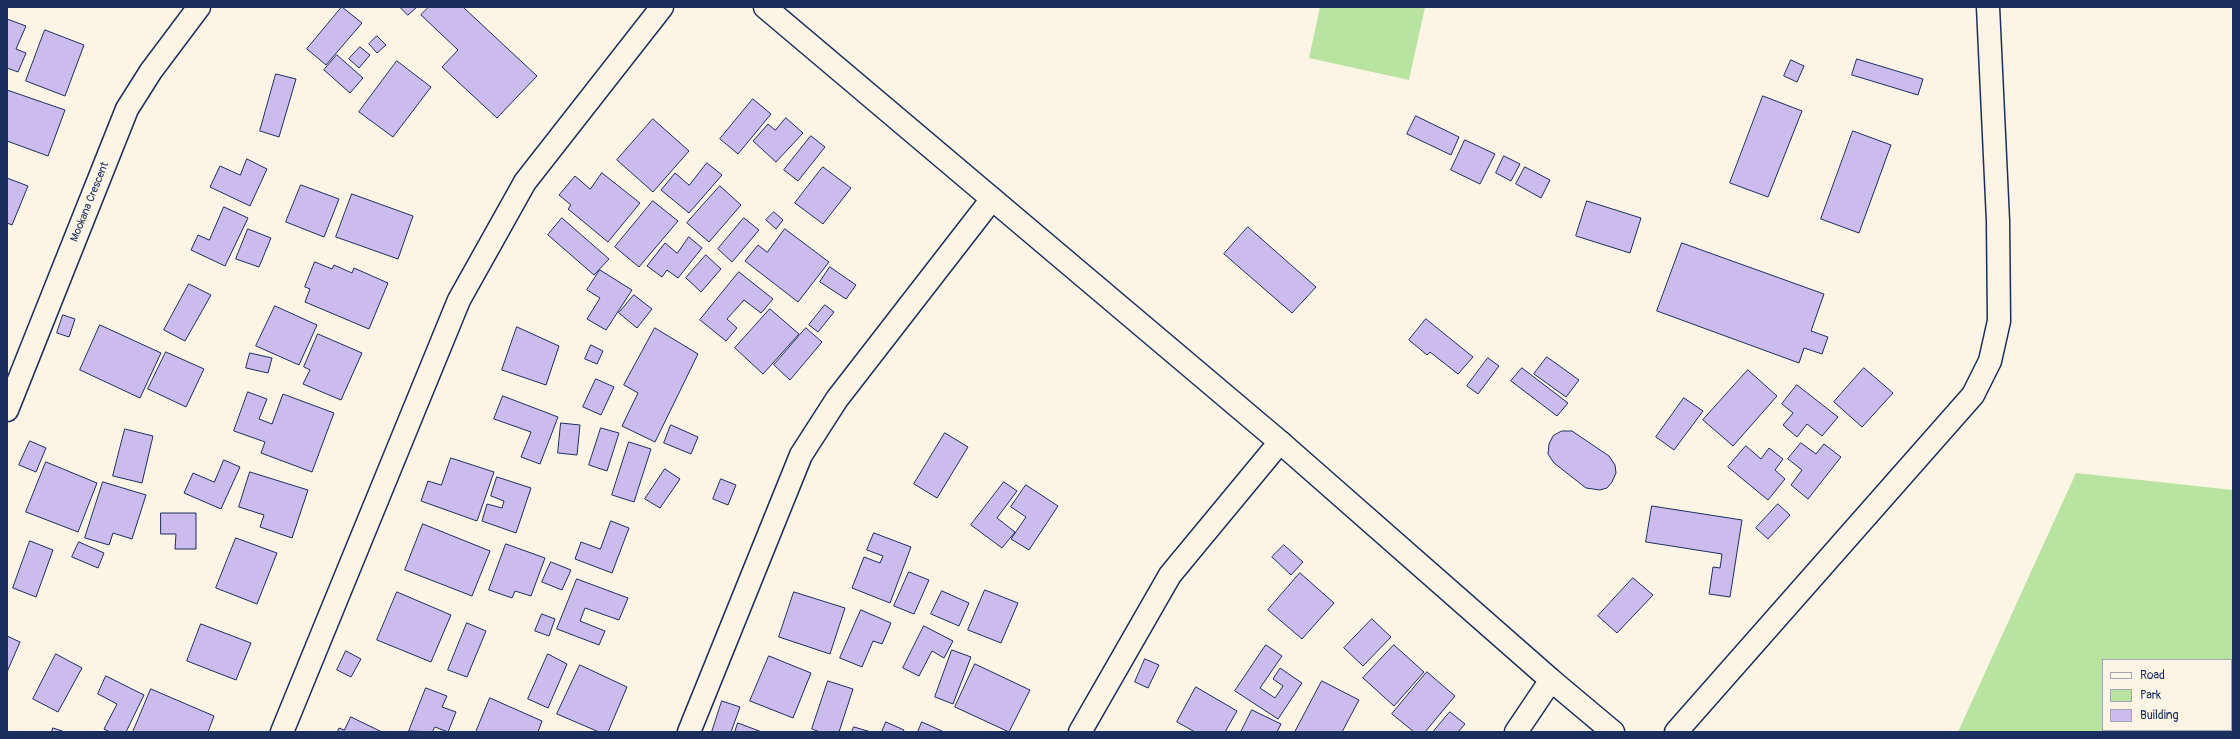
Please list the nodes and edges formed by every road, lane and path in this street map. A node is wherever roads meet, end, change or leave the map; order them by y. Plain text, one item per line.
1 (199, 7) edge
2 (662, 7) edge
3 (765, 7) edge
4 (1988, 7) edge
5 (992, 200) junction
6 (7, 410) edge
7 (1280, 442) junction
8 (1551, 680) junction
9 (282, 732) edge
10 (689, 732) edge
11 (1080, 732) edge
12 (1516, 732) edge
13 (1613, 732) edge
14 (1676, 732) edge

1 - 6 street, Mookana Crescent
2 - 9 street
3 - 5 street
4 - 14 street
5 - 7 street
5 - 10 street
7 - 8 street
7 - 11 street
8 - 12 street
8 - 13 street

